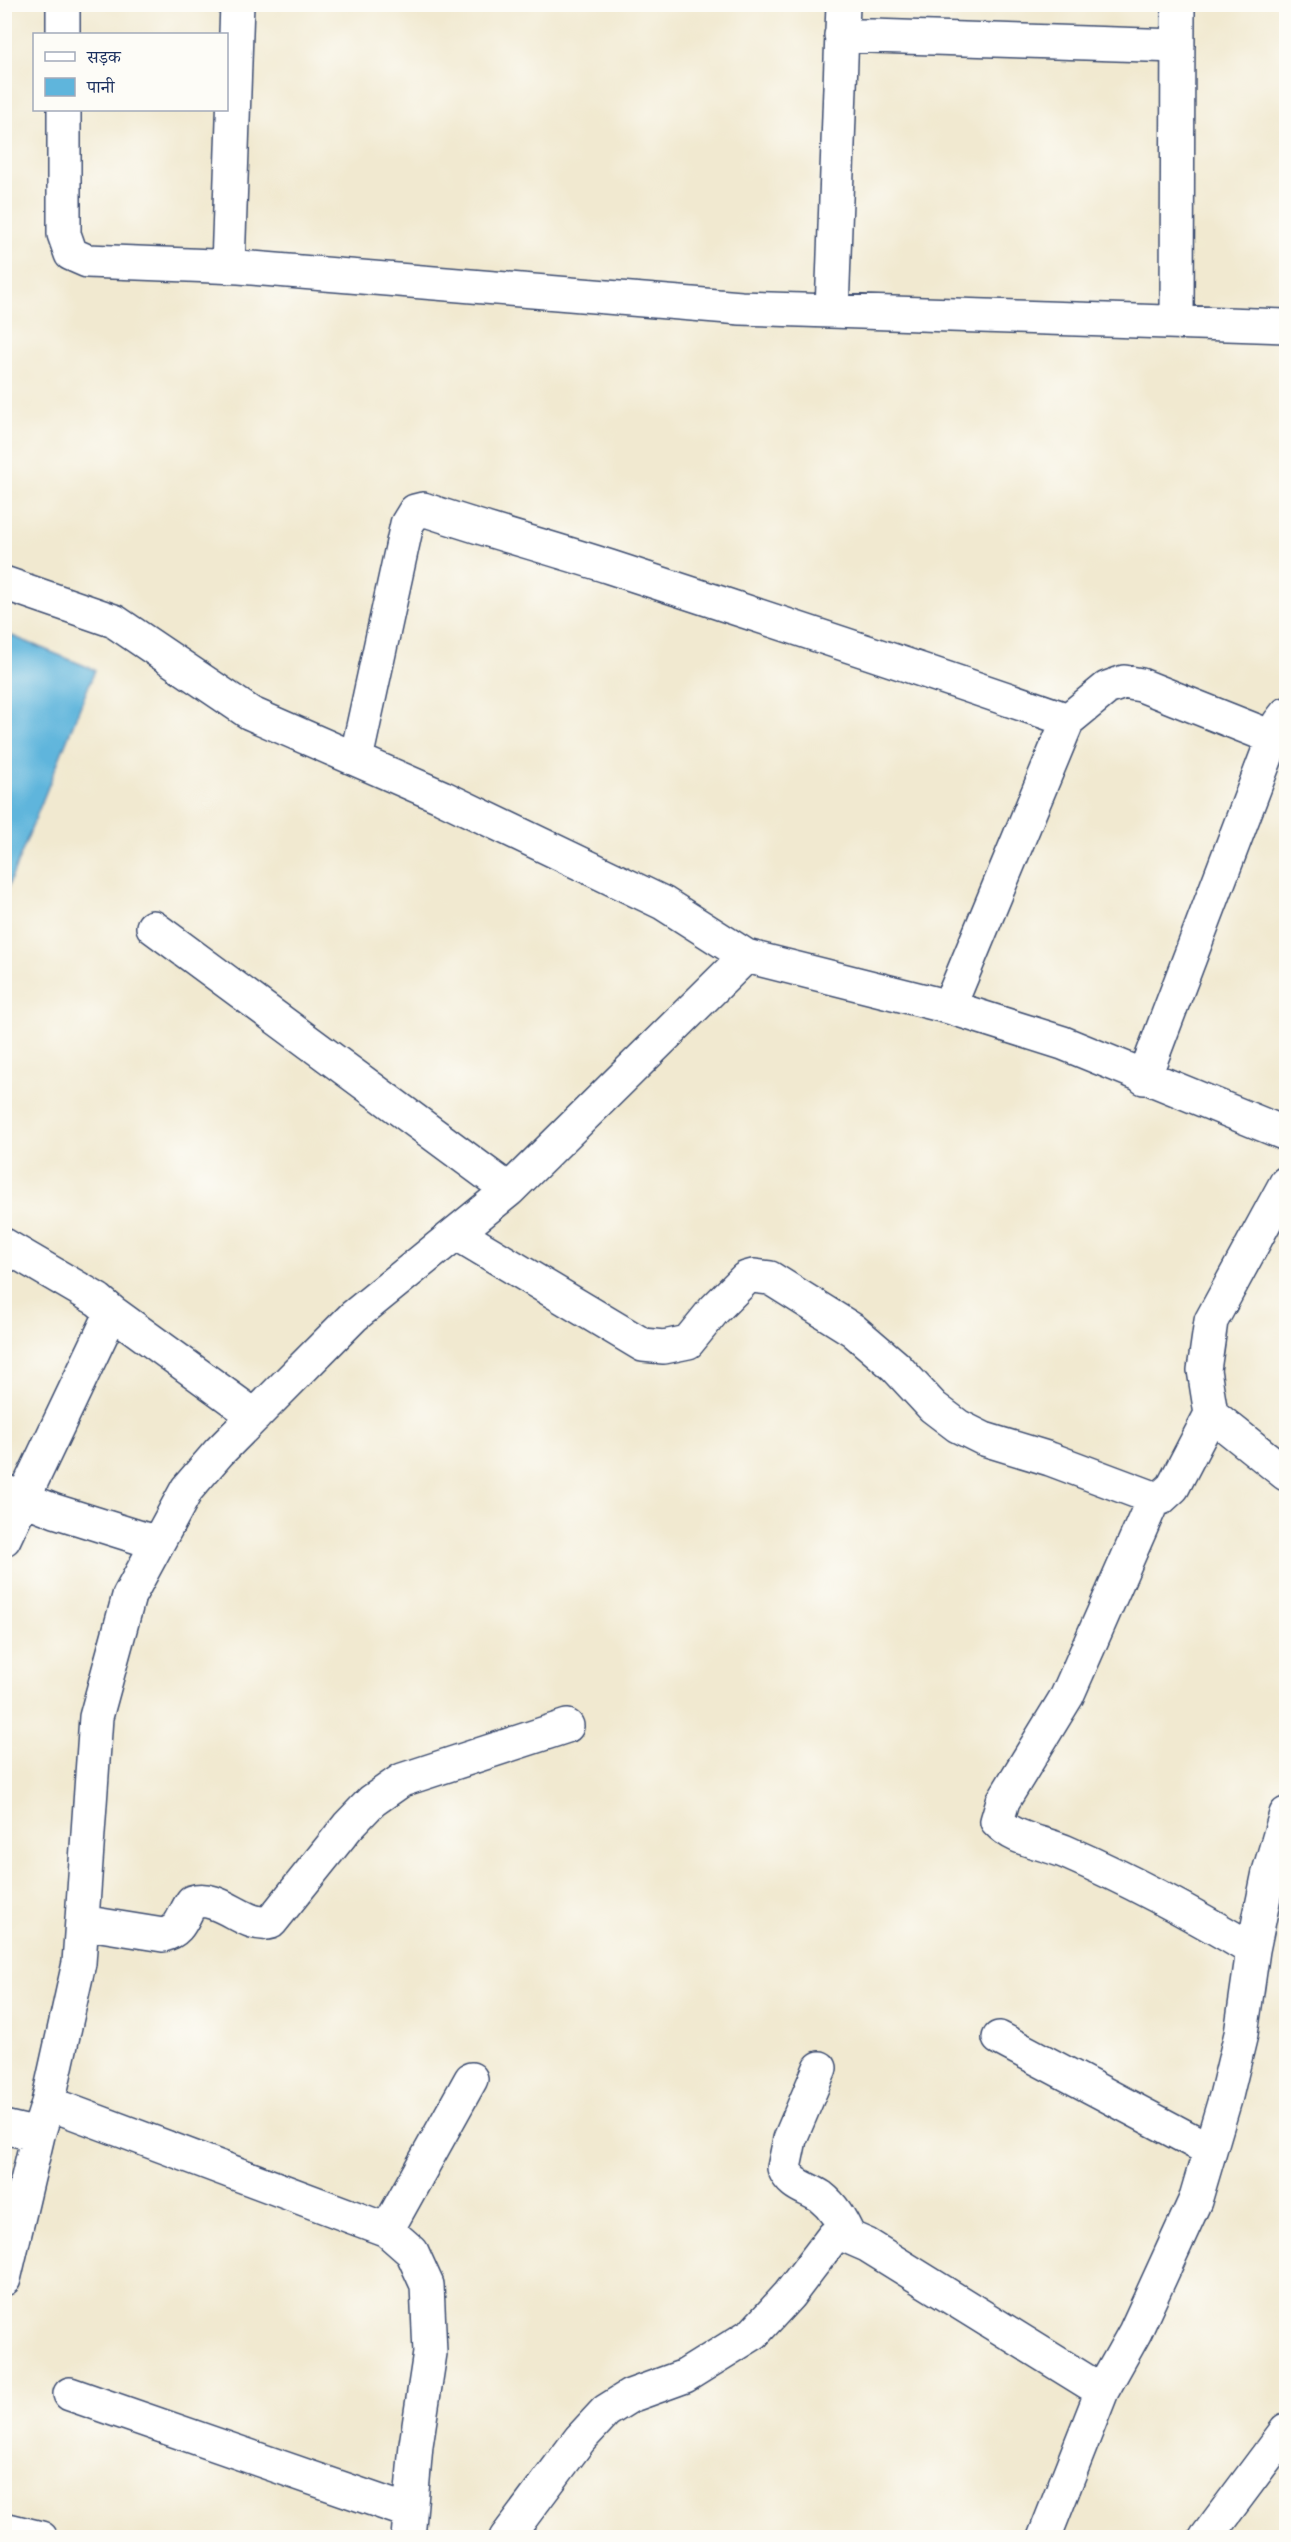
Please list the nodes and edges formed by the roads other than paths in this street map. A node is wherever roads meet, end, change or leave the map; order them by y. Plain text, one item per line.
1 (63, 4) edge
2 (237, 4) edge
3 (1178, 4) edge
4 (842, 20) edge
5 (63, 33) edge
6 (1178, 46) junction
7 (63, 111) edge
8 (228, 266) junction
9 (832, 311) junction
10 (1177, 322) junction
11 (1287, 326) edge
12 (4, 583) edge
13 (1068, 720) junction
14 (1280, 726) edge
15 (356, 759) junction
16 (153, 927) dead end
17 (746, 956) junction
18 (949, 1007) junction
19 (1144, 1078) junction
20 (1287, 1134) edge
21 (1287, 1183) edge
22 (509, 1190) junction
23 (456, 1233) junction
24 (4, 1245) edge
25 (112, 1312) junction
26 (1211, 1414) junction
27 (255, 1416) junction
28 (1287, 1474) edge
29 (14, 1495) edge
30 (1154, 1498) junction
31 (4, 1539) edge
32 (157, 1543) junction
33 (567, 1726) dead end
34 (1287, 1814) edge
35 (81, 1922) junction
36 (1253, 1950) junction
37 (999, 2038) dead end
38 (820, 2068) dead end
39 (471, 2079) dead end
40 (48, 2103) junction
41 (4, 2127) edge
42 (38, 2135) junction
43 (1210, 2150) junction
44 (387, 2230) junction
45 (849, 2237) junction
46 (4, 2279) edge
47 (1102, 2391) junction
48 (70, 2394) dead end
49 (1287, 2431) edge
50 (409, 2525) edge
51 (4, 2529) edge
52 (41, 2538) edge
53 (506, 2538) edge
54 (1044, 2538) edge
55 (1206, 2538) edge

1 - 5 street
2 - 8 street
3 - 6 street
4 - 6 street
4 - 9 street
6 - 10 street
7 - 8 street
8 - 9 street
9 - 10 street
10 - 11 street
12 - 15 street
13 - 14 street
13 - 15 street
13 - 18 street
14 - 19 street
15 - 17 street
16 - 22 street
17 - 18 street
17 - 22 street
18 - 19 street
19 - 20 street
21 - 26 street
22 - 23 street
23 - 27 street
23 - 30 street
24 - 25 street
25 - 27 street
25 - 29 street
26 - 28 street
26 - 30 street
27 - 32 street
29 - 31 street
29 - 32 street
30 - 36 street
32 - 35 street
33 - 35 street
34 - 36 street
35 - 40 street
36 - 43 street
37 - 43 street
38 - 45 street
39 - 44 street
40 - 42 street
40 - 44 street
41 - 42 street
42 - 46 street
43 - 47 street
44 - 50 street
45 - 47 street
45 - 53 street
47 - 54 street
48 - 50 street
49 - 55 street
51 - 52 street

